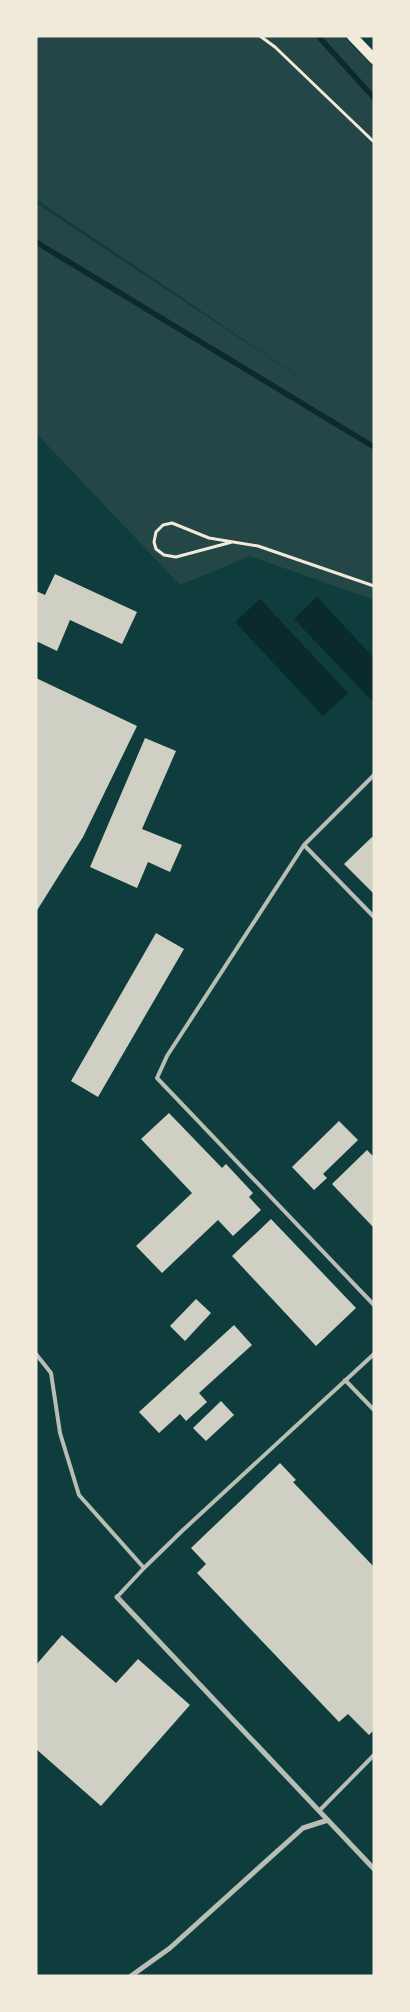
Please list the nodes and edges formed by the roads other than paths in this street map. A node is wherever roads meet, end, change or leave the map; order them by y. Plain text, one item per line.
1 (352, 36) edge
2 (374, 59) edge
3 (374, 775) edge
4 (304, 845) junction
5 (374, 917) edge
6 (374, 1305) edge
7 (36, 1354) edge
8 (374, 1354) edge
9 (346, 1380) junction
10 (374, 1410) edge
11 (144, 1568) junction
12 (117, 1597) joint
13 (374, 1755) edge
14 (319, 1811) junction
15 (328, 1820) junction
16 (374, 1869) edge
17 (131, 1976) edge

1 - 2 main road
3 - 4 lane
4 - 5 lane
4 - 6 lane
7 - 11 lane
8 - 9 lane
9 - 10 lane
9 - 11 lane
11 - 12 lane
12 - 14 street
13 - 14 lane
14 - 15 street
15 - 16 street
15 - 17 street

